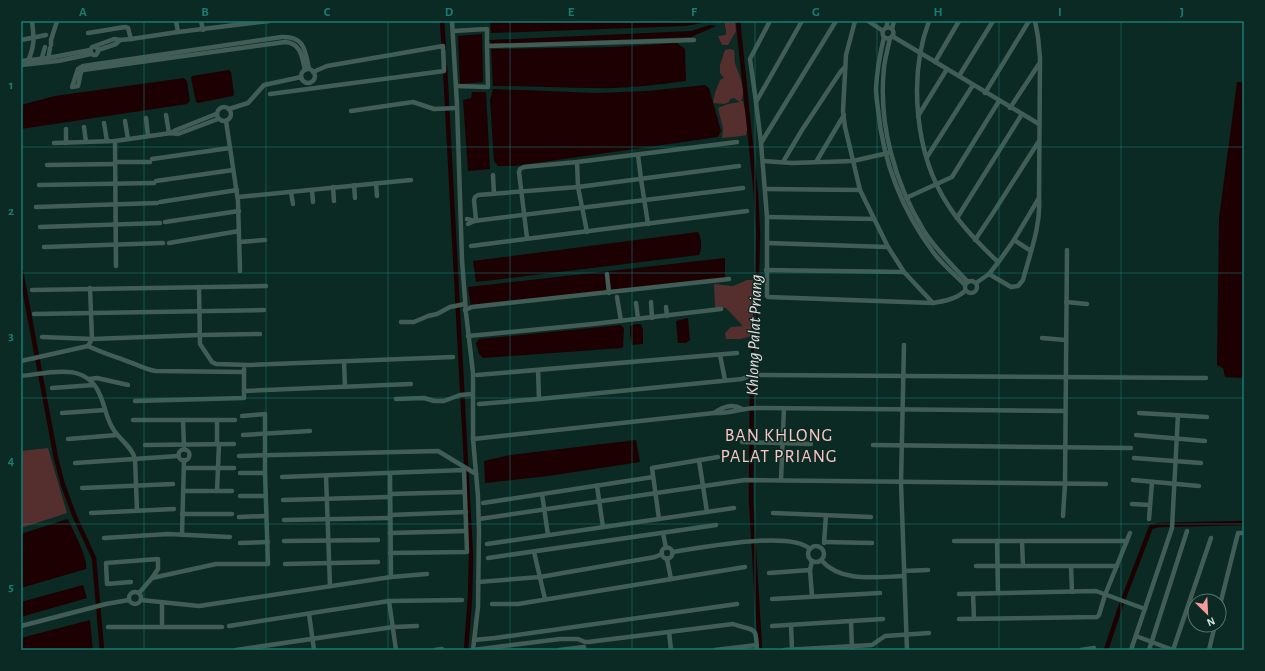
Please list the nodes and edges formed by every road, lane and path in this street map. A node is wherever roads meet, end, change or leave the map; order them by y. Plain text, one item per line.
1 (32, 21) edge
2 (57, 21) edge
3 (176, 21) edge
4 (201, 21) edge
5 (269, 21) edge
6 (452, 21) edge
7 (770, 21) edge
8 (802, 21) edge
9 (836, 21) edge
10 (855, 21) edge
11 (868, 21) edge
12 (888, 21) edge
13 (894, 21) edge
14 (929, 21) edge
15 (959, 21) edge
16 (994, 21) edge
17 (1029, 21) edge
18 (1035, 21) edge
19 (258, 22) edge
20 (230, 24) edge
21 (884, 29) junction
22 (892, 29) junction
23 (202, 30) junction
24 (453, 31) junction
25 (178, 32) junction
26 (88, 33) dead end
27 (46, 35) dead end
28 (34, 37) junction
29 (884, 37) junction
30 (891, 37) junction
31 (131, 39) junction
32 (21, 40) edge
33 (694, 40) dead end
34 (49, 45) junction
35 (487, 46) junction
36 (94, 51) junction
37 (921, 53) junction
38 (28, 60) junction
39 (48, 60) junction
40 (21, 61) edge
41 (41, 61) junction
42 (935, 62) junction
43 (1040, 62) junction
44 (21, 65) edge
45 (100, 66) junction
46 (845, 67) junction
47 (947, 69) junction
48 (309, 70) junction
49 (959, 76) junction
50 (301, 78) junction
51 (973, 85) junction
52 (456, 86) junction
53 (986, 93) junction
54 (270, 94) dead end
55 (999, 101) junction
56 (756, 102) junction
57 (456, 108) junction
58 (1010, 108) junction
59 (229, 109) junction
60 (351, 111) dead end
61 (1022, 114) junction
62 (166, 115) dead end
63 (844, 115) junction
64 (217, 116) junction
65 (918, 116) junction
66 (146, 118) dead end
67 (125, 121) dead end
68 (226, 121) junction
69 (104, 123) dead end
70 (1039, 124) junction
71 (84, 127) dead end
72 (66, 129) dead end
73 (170, 133) junction
74 (148, 136) junction
75 (128, 139) junction
76 (1040, 140) junction
77 (107, 141) junction
78 (115, 141) junction
79 (66, 142) junction
80 (86, 142) junction
81 (737, 142) dead end
82 (54, 143) dead end
83 (761, 143) junction
84 (230, 148) junction
85 (888, 153) junction
86 (638, 154) junction
87 (927, 157) junction
88 (763, 161) junction
89 (853, 161) junction
90 (577, 162) junction
91 (783, 162) junction
92 (816, 162) junction
93 (115, 163) junction
94 (47, 165) dead end
95 (739, 166) dead end
96 (233, 170) junction
97 (493, 175) dead end
98 (641, 179) junction
99 (411, 180) dead end
100 (115, 183) junction
101 (376, 183) junction
102 (938, 184) junction
103 (39, 185) dead end
104 (354, 185) junction
105 (333, 187) junction
106 (578, 187) junction
107 (742, 188) dead end
108 (765, 189) junction
109 (237, 190) junction
110 (312, 190) junction
111 (860, 190) junction
112 (521, 191) junction
113 (291, 192) junction
114 (494, 194) junction
115 (377, 196) dead end
116 (238, 197) junction
117 (355, 198) dead end
118 (906, 198) junction
119 (1039, 198) junction
120 (334, 201) dead end
121 (644, 201) junction
122 (313, 202) dead end
123 (116, 204) junction
124 (293, 204) dead end
125 (36, 207) dead end
126 (582, 209) junction
127 (239, 211) junction
128 (747, 211) dead end
129 (523, 215) junction
130 (766, 217) junction
131 (957, 218) junction
132 (874, 219) junction
133 (475, 221) junction
134 (464, 222) junction
135 (648, 224) junction
136 (116, 225) junction
137 (40, 227) dead end
138 (239, 231) junction
139 (587, 232) junction
140 (527, 238) junction
141 (265, 240) dead end
142 (975, 240) junction
143 (1014, 240) junction
144 (239, 242) junction
145 (163, 243) dead end
146 (169, 243) dead end
147 (767, 243) junction
148 (116, 245) junction
149 (471, 246) dead end
150 (44, 247) dead end
151 (888, 247) junction
152 (1067, 250) dead end
153 (1031, 252) junction
154 (998, 262) junction
155 (116, 266) dead end
156 (766, 270) junction
157 (240, 271) dead end
158 (904, 272) junction
159 (606, 274) dead end
160 (989, 274) junction
161 (729, 279) dead end
162 (967, 283) junction
163 (976, 284) junction
164 (266, 286) dead end
165 (199, 287) junction
166 (90, 288) junction
167 (32, 290) dead end
168 (965, 291) junction
169 (609, 292) junction
170 (617, 297) dead end
171 (651, 302) dead end
172 (1066, 302) junction
173 (636, 303) dead end
174 (933, 303) junction
175 (1087, 304) dead end
176 (460, 305) junction
177 (666, 307) dead end
178 (721, 309) dead end
179 (264, 310) dead end
180 (465, 310) junction
181 (199, 311) junction
182 (90, 312) junction
183 (34, 314) dead end
184 (667, 316) junction
185 (652, 318) junction
186 (638, 319) junction
187 (621, 321) junction
188 (401, 322) dead end
189 (260, 334) dead end
190 (200, 335) junction
191 (468, 336) junction
192 (42, 337) dead end
193 (1042, 338) dead end
194 (92, 339) junction
195 (1066, 340) junction
196 (904, 345) dead end
197 (88, 346) junction
198 (737, 353) dead end
199 (720, 355) junction
200 (453, 356) dead end
201 (21, 361) edge
202 (344, 361) junction
203 (244, 365) junction
204 (538, 370) junction
205 (244, 372) junction
206 (477, 375) dead end
207 (21, 376) edge
208 (904, 376) junction
209 (1065, 378) junction
210 (1206, 378) dead end
211 (89, 379) junction
212 (725, 380) junction
213 (411, 384) dead end
214 (94, 385) junction
215 (128, 385) dead end
216 (345, 387) junction
217 (52, 388) dead end
218 (244, 391) junction
219 (468, 394) junction
220 (396, 399) dead end
221 (539, 399) junction
222 (135, 401) dead end
223 (479, 404) dead end
224 (784, 408) junction
225 (104, 410) junction
226 (903, 410) junction
227 (1065, 411) junction
228 (62, 413) dead end
229 (1139, 413) dead end
230 (1178, 415) junction
231 (242, 416) dead end
232 (1207, 417) dead end
233 (133, 420) dead end
234 (183, 420) junction
235 (217, 420) junction
236 (235, 420) dead end
237 (310, 431) dead end
238 (265, 434) junction
239 (117, 435) junction
240 (243, 435) dead end
241 (1136, 436) dead end
242 (68, 439) dead end
243 (473, 439) junction
244 (1177, 439) junction
245 (1205, 441) dead end
246 (744, 442) dead end
247 (782, 443) junction
248 (218, 444) junction
249 (234, 444) dead end
250 (811, 444) dead end
251 (145, 445) dead end
252 (872, 445) dead end
253 (903, 445) junction
254 (184, 447) junction
255 (1065, 447) junction
256 (1131, 448) dead end
257 (178, 456) junction
258 (239, 456) dead end
259 (265, 456) junction
260 (718, 458) dead end
261 (1134, 458) dead end
262 (136, 459) junction
263 (184, 460) junction
264 (699, 460) junction
265 (1176, 462) junction
266 (75, 463) dead end
267 (1201, 463) dead end
268 (184, 468) junction
269 (217, 468) junction
270 (234, 468) dead end
271 (240, 473) dead end
272 (265, 473) junction
273 (390, 474) junction
274 (476, 474) junction
275 (326, 476) junction
276 (282, 477) dead end
277 (653, 477) junction
278 (781, 480) junction
279 (1133, 480) dead end
280 (901, 482) junction
281 (1152, 482) junction
282 (173, 484) dead end
283 (1065, 484) junction
284 (1106, 484) dead end
285 (1174, 484) junction
286 (136, 485) junction
287 (597, 486) junction
288 (703, 486) junction
289 (1199, 486) dead end
290 (82, 488) dead end
291 (183, 491) junction
292 (217, 491) junction
293 (232, 491) dead end
294 (464, 492) junction
295 (655, 493) junction
296 (542, 494) junction
297 (390, 495) junction
298 (240, 496) dead end
299 (266, 496) junction
300 (327, 498) junction
301 (283, 500) dead end
302 (599, 501) junction
303 (483, 503) dead end
304 (1132, 504) dead end
305 (1150, 505) junction
306 (734, 508) dead end
307 (174, 509) dead end
308 (136, 510) junction
309 (544, 510) junction
310 (466, 512) junction
311 (707, 512) junction
312 (91, 513) dead end
313 (773, 513) dead end
314 (182, 514) junction
315 (232, 514) dead end
316 (826, 515) junction
317 (266, 516) junction
318 (390, 516) junction
319 (1063, 516) dead end
320 (239, 517) dead end
321 (871, 517) dead end
322 (328, 519) junction
323 (479, 519) junction
324 (658, 519) junction
325 (1149, 519) dead end
326 (284, 520) dead end
327 (716, 525) dead end
328 (603, 527) junction
329 (466, 531) junction
330 (1187, 531) dead end
331 (663, 533) junction
332 (1130, 533) dead end
333 (1244, 533) edge
334 (390, 534) junction
335 (182, 535) junction
336 (548, 535) junction
337 (230, 537) dead end
338 (104, 538) dead end
339 (1211, 538) dead end
340 (378, 540) dead end
341 (328, 541) junction
342 (954, 541) dead end
343 (997, 541) junction
344 (1022, 541) junction
345 (1127, 541) junction
346 (268, 542) junction
347 (284, 542) dead end
348 (825, 542) junction
349 (240, 543) dead end
350 (872, 543) dead end
351 (487, 544) dead end
352 (666, 548) junction
353 (821, 548) junction
354 (810, 549) junction
355 (534, 552) junction
356 (672, 552) junction
357 (390, 553) junction
358 (662, 554) junction
359 (488, 558) dead end
360 (667, 559) junction
361 (821, 560) junction
362 (812, 561) junction
363 (378, 562) dead end
364 (329, 563) junction
365 (285, 564) dead end
366 (976, 566) dead end
367 (997, 566) junction
368 (1023, 566) junction
369 (1071, 566) junction
370 (1117, 566) junction
371 (745, 567) dead end
372 (810, 570) junction
373 (928, 570) dead end
374 (769, 573) dead end
375 (904, 573) junction
376 (427, 574) dead end
377 (391, 577) junction
378 (540, 577) junction
379 (152, 578) junction
380 (671, 579) junction
381 (131, 582) dead end
382 (478, 582) junction
383 (330, 586) junction
384 (1072, 592) junction
385 (139, 593) junction
386 (880, 593) dead end
387 (998, 593) junction
388 (1223, 593) edge
389 (959, 594) dead end
390 (972, 594) junction
391 (1105, 595) junction
392 (812, 596) junction
393 (772, 599) dead end
394 (129, 600) junction
395 (141, 600) junction
396 (462, 600) dead end
397 (545, 600) junction
398 (389, 601) junction
399 (162, 602) junction
400 (492, 604) dead end
401 (737, 604) dead end
402 (1145, 609) junction
403 (309, 614) junction
404 (883, 619) dead end
405 (959, 619) dead end
406 (974, 619) junction
407 (850, 621) junction
408 (791, 625) junction
409 (21, 626) edge
410 (228, 626) dead end
411 (417, 626) dead end
412 (772, 626) dead end
413 (162, 627) junction
414 (222, 627) dead end
415 (392, 627) junction
416 (108, 628) dead end
417 (669, 632) junction
418 (1213, 633) edge
419 (906, 634) junction
420 (929, 634) dead end
421 (1136, 636) junction
422 (313, 638) junction
423 (474, 640) junction
424 (1151, 642) junction
425 (757, 647) edge
426 (851, 648) edge
427 (1094, 648) dead end
428 (442, 649) edge
429 (236, 650) edge
430 (314, 650) edge
431 (396, 650) edge
432 (435, 650) edge
433 (473, 650) edge
434 (559, 650) edge
435 (584, 650) edge
436 (671, 650) edge
437 (715, 650) edge
438 (784, 650) edge
439 (792, 650) edge
440 (907, 650) edge
441 (1081, 650) edge
442 (1131, 650) edge
443 (1148, 650) edge
444 (1173, 650) edge
445 (1209, 650) edge

1 - 28 street
2 - 34 street
3 - 25 street
4 - 23 street
5 - 19 street
6 - 24 street
7 - 56 street
8 - 56 street
9 - 83 street
10 - 46 street
11 - 21 street
12 - 21 street
13 - 22 street
14 - 37 street
15 - 42 street
16 - 49 street
17 - 53 street
18 - 43 street
19 - 20 street
20 - 23 street
21 - 22 street
21 - 29 street
22 - 30 street
23 - 25 street
24 - 35 street
24 - 52 street
25 - 31 street
26 - 31 street
27 - 28 street
28 - 32 street
28 - 38 street
29 - 30 street
29 - 85 street
30 - 37 street
30 - 85 street
31 - 36 street
33 - 35 street
34 - 39 street
34 - 41 street
35 - 52 street
36 - 39 street
36 - 45 street
37 - 42 street
37 - 65 street
38 - 40 street
38 - 41 street
39 - 41 street
41 - 44 street
42 - 47 street
43 - 58 street
43 - 70 street
45 - 45 street
45 - 48 street
46 - 63 street
46 - 91 street
47 - 49 street
47 - 65 street
48 - 50 street
48 - 50 street
48 - 54 street
49 - 51 street
50 - 59 street
51 - 53 street
51 - 87 street
52 - 57 street
53 - 55 street
55 - 58 street
55 - 102 street
56 - 83 street
57 - 60 street
57 - 134 street
58 - 61 street
59 - 64 street
59 - 68 street
61 - 70 street
61 - 131 street
62 - 73 street
63 - 89 street
63 - 92 street
64 - 68 street
64 - 73 street
65 - 87 street
66 - 74 street
67 - 75 street
68 - 84 street
69 - 77 street
70 - 76 street
71 - 80 street
72 - 79 street
73 - 74 street
74 - 75 street
75 - 78 street
76 - 119 street
76 - 142 street
77 - 78 street
77 - 80 street
78 - 93 street
79 - 80 street
79 - 82 street
81 - 86 street
83 - 88 street
84 - 93 street
84 - 96 street
85 - 89 street
85 - 118 street
85 - 162 street
86 - 90 street
86 - 98 street
87 - 102 street
88 - 91 street
88 - 108 street
89 - 92 street
89 - 111 street
90 - 106 street
90 - 112 street
91 - 92 street
93 - 94 street
93 - 100 street
95 - 98 street
96 - 100 street
96 - 109 street
97 - 114 street
98 - 106 street
98 - 121 street
99 - 101 street
100 - 103 street
100 - 123 street
101 - 104 street
101 - 115 street
102 - 118 street
102 - 131 street
104 - 105 street
104 - 117 street
105 - 110 street
105 - 120 street
106 - 112 street
106 - 126 street
107 - 121 street
108 - 111 street
108 - 130 street
109 - 116 street
109 - 123 street
110 - 113 street
110 - 122 street
111 - 132 street
112 - 114 street
112 - 129 street
113 - 116 street
113 - 124 street
114 - 133 street
116 - 127 street
118 - 162 street
119 - 143 street
119 - 153 street
121 - 126 street
121 - 135 street
123 - 125 street
123 - 136 street
126 - 129 street
126 - 139 street
127 - 136 street
127 - 138 street
128 - 135 street
129 - 133 street
129 - 140 street
130 - 132 street
130 - 147 street
131 - 142 street
132 - 151 street
133 - 134 street
134 - 176 street
135 - 139 street
136 - 137 street
136 - 148 street
138 - 144 street
138 - 146 street
139 - 140 street
140 - 149 street
141 - 144 street
142 - 154 street
143 - 153 street
143 - 154 street
144 - 157 street
145 - 148 street
147 - 151 street
147 - 156 street
148 - 150 street
148 - 155 street
151 - 158 street
152 - 172 street
153 - 160 street
154 - 160 street
156 - 158 street
156 - 174 street
158 - 174 street
159 - 169 street
160 - 163 street
161 - 169 street
162 - 163 street
162 - 168 street
163 - 168 street
164 - 165 street
165 - 166 street
165 - 181 street
166 - 167 street
166 - 182 street
168 - 174 street
169 - 180 street
170 - 187 street
171 - 185 street
172 - 175 street
172 - 195 street
173 - 186 street
176 - 180 street
176 - 188 street
177 - 184 street
178 - 184 street
179 - 181 street
180 - 191 street
181 - 182 street
181 - 190 street
182 - 183 street
182 - 194 street
184 - 185 street
185 - 186 street
186 - 187 street
187 - 191 street
189 - 190 street
190 - 194 street
190 - 203 street
191 - 219 street
192 - 194 street
193 - 195 street
194 - 197 street
195 - 209 street
196 - 208 street
197 - 201 street
197 - 205 street
198 - 199 street
199 - 204 street
199 - 212 street
200 - 202 street
202 - 203 street
202 - 216 street
203 - 205 street
204 - 206 street
204 - 221 street
205 - 218 street
207 - 211 street
208 - 209 street
208 - 212 street
208 - 226 street
209 - 210 street
209 - 227 street
211 - 214 street
211 - 215 street
212 - 221 street
213 - 216 street
214 - 217 street
214 - 225 street
216 - 218 street
218 - 222 street
219 - 220 street
219 - 243 street
221 - 223 street
224 - 226 street
224 - 243 street
224 - 247 street
225 - 228 street
225 - 239 street
226 - 227 street
226 - 253 street
227 - 255 street
229 - 230 street
230 - 232 street
230 - 244 street
231 - 238 street
233 - 234 street
234 - 235 street
234 - 254 street
235 - 236 street
235 - 248 street
237 - 238 street
238 - 240 street
238 - 259 street
239 - 242 street
239 - 262 street
241 - 244 street
243 - 274 street
244 - 245 street
244 - 265 street
246 - 247 street
247 - 250 street
247 - 278 street
248 - 249 street
248 - 254 street
248 - 269 street
251 - 254 street
252 - 253 street
253 - 255 street
253 - 280 street
254 - 257 street
254 - 263 street
255 - 256 street
255 - 283 street
257 - 262 street
257 - 263 street
258 - 259 street
259 - 272 street
259 - 274 street
260 - 264 street
261 - 265 street
262 - 266 street
262 - 286 street
263 - 268 street
264 - 277 street
264 - 288 street
265 - 267 street
265 - 285 street
268 - 269 street
268 - 291 street
269 - 270 street
269 - 292 street
271 - 272 street
272 - 299 street
273 - 275 street
273 - 294 street
273 - 297 street
274 - 323 street
275 - 276 street
275 - 300 street
277 - 287 street
277 - 295 street
278 - 280 street
278 - 288 street
279 - 281 street
280 - 283 street
280 - 375 street
281 - 285 street
281 - 305 street
282 - 286 street
283 - 284 street
283 - 319 street
285 - 289 street
285 - 402 street
286 - 290 street
286 - 308 street
287 - 296 street
287 - 302 street
288 - 295 street
288 - 311 street
291 - 292 street
291 - 314 street
292 - 293 street
294 - 297 street
294 - 310 street
295 - 302 street
295 - 324 street
296 - 303 street
296 - 309 street
297 - 300 street
297 - 318 street
298 - 299 street
299 - 317 street
300 - 301 street
300 - 322 street
302 - 309 street
302 - 328 street
304 - 305 street
305 - 325 street
306 - 311 street
307 - 308 street
308 - 312 street
309 - 323 street
309 - 336 street
310 - 318 street
310 - 329 street
311 - 324 street
313 - 316 street
314 - 315 street
314 - 335 street
316 - 321 street
316 - 348 street
317 - 320 street
317 - 346 street
318 - 322 street
318 - 334 street
322 - 326 street
322 - 341 street
323 - 382 street
324 - 328 street
327 - 331 street
328 - 336 street
329 - 334 street
329 - 357 street
330 - 424 street
331 - 352 street
331 - 355 street
332 - 345 street
333 - 388 street
334 - 357 street
335 - 337 street
335 - 338 street
336 - 351 street
339 - 444 street
340 - 341 street
341 - 347 street
341 - 364 street
342 - 343 street
343 - 344 street
343 - 367 street
344 - 345 street
344 - 368 street
345 - 370 street
346 - 349 street
346 - 379 street
348 - 350 street
348 - 353 street
352 - 356 street
352 - 358 street
353 - 354 street
353 - 361 street
354 - 356 street
354 - 362 street
355 - 359 street
355 - 378 street
356 - 360 street
357 - 377 street
358 - 360 street
358 - 378 street
360 - 380 street
361 - 362 street
361 - 375 street
362 - 372 street
363 - 364 street
364 - 365 street
364 - 383 street
366 - 367 street
367 - 368 street
367 - 387 street
368 - 369 street
369 - 370 street
369 - 384 street
370 - 391 street
371 - 380 street
372 - 374 street
372 - 392 street
373 - 375 street
375 - 419 street
376 - 377 street
377 - 383 street
378 - 382 street
378 - 397 street
379 - 381 street
379 - 385 street
380 - 397 street
382 - 423 street
383 - 399 street
384 - 387 street
384 - 391 street
385 - 394 street
385 - 395 street
386 - 392 street
387 - 390 street
389 - 390 street
390 - 406 street
391 - 402 street
391 - 406 street
392 - 393 street
394 - 395 street
394 - 409 street
395 - 399 street
396 - 398 street
397 - 400 street
398 - 403 street
398 - 415 street
399 - 413 street
401 - 423 street
402 - 421 street
403 - 410 street
403 - 422 street
404 - 407 street
405 - 406 street
407 - 408 street
407 - 426 street
408 - 412 street
408 - 439 street
411 - 415 street
413 - 414 street
413 - 416 street
415 - 422 street
415 - 431 street
417 - 425 street
417 - 433 street
417 - 436 street
418 - 445 street
419 - 420 street
419 - 426 street
419 - 440 street
421 - 424 street
421 - 442 street
422 - 429 street
422 - 430 street
423 - 433 street
424 - 443 street
424 - 444 street
425 - 437 street
426 - 439 street
427 - 441 street
428 - 432 street
434 - 435 street
438 - 439 street

